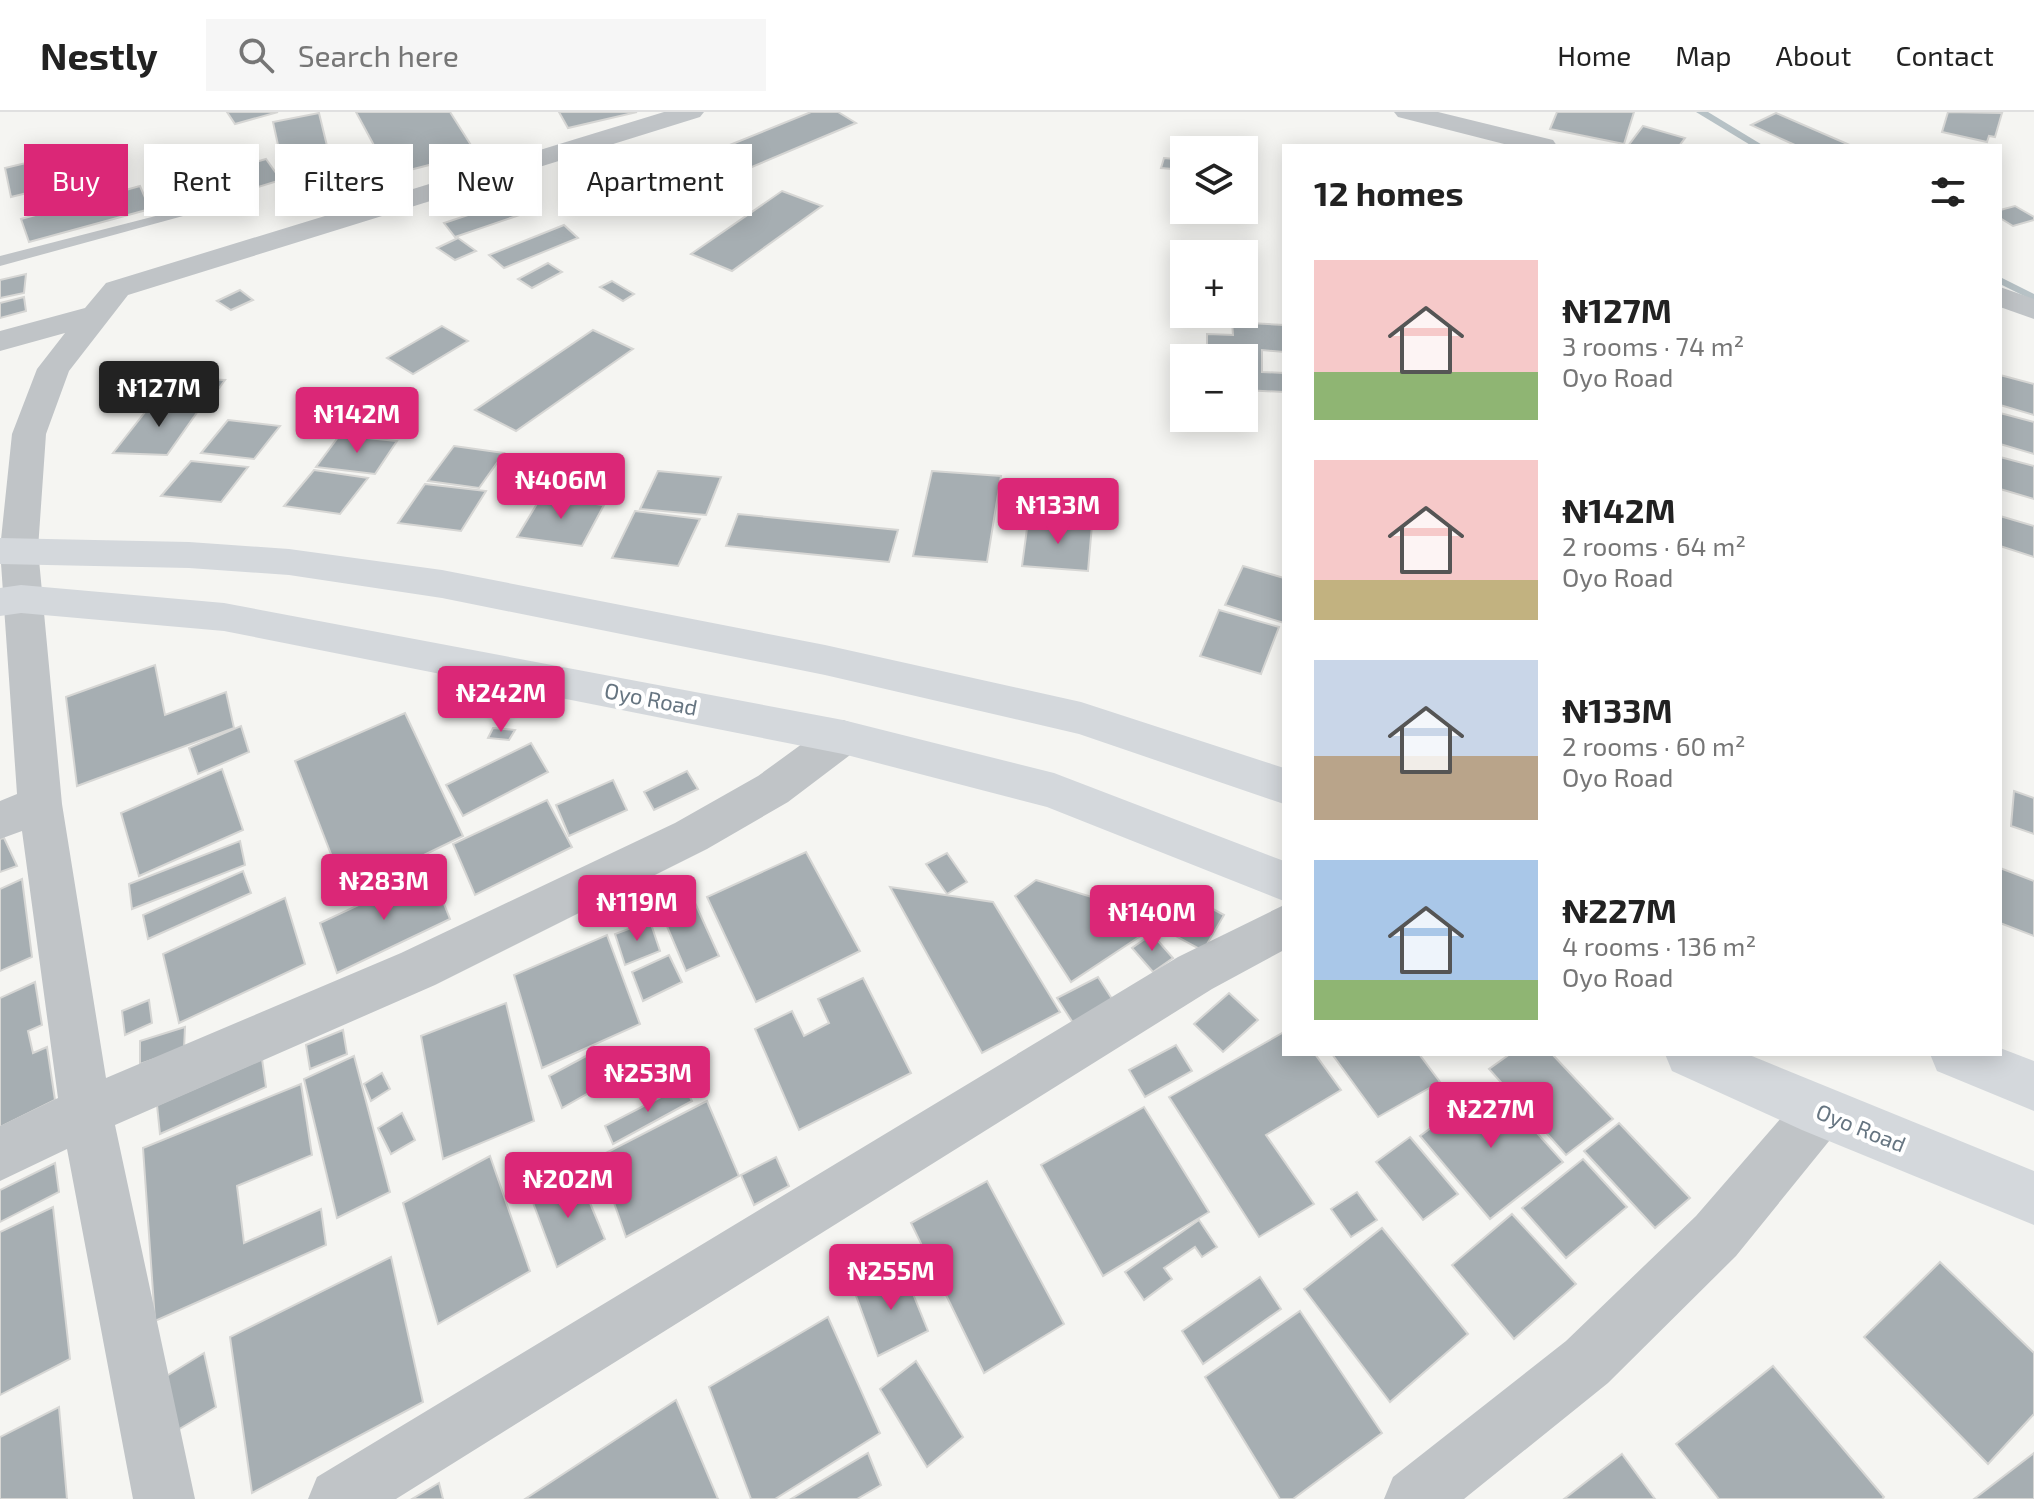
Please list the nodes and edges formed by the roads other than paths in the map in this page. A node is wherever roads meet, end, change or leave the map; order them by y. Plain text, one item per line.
1 (691, 112) edge
2 (1407, 112) edge
3 (1536, 144) edge
4 (173, 216) edge
5 (0, 261) edge
6 (2002, 297) edge
7 (2034, 310) edge
8 (99, 314) junction
9 (0, 341) edge
10 (10, 550) edge
11 (10, 600) edge
12 (843, 737) junction
13 (1282, 785) edge
14 (20, 812) edge
15 (1282, 880) edge
16 (1282, 927) edge
17 (1694, 1056) edge
18 (1960, 1056) edge
19 (2034, 1086) edge
20 (86, 1112) junction
21 (1820, 1112) junction
22 (0, 1154) edge
23 (2034, 1198) edge
24 (164, 1499) edge
25 (339, 1499) edge
26 (1415, 1499) edge

1 - 8 street
2 - 3 street
4 - 5 lane
6 - 7 street
8 - 9 street
8 - 10 street
10 - 11 street
10 - 13 main road
11 - 12 main road, Oyo Road
11 - 14 street
12 - 15 main road, Oyo Road
12 - 20 street
14 - 20 street
16 - 25 street
17 - 21 main road, Oyo Road
18 - 19 main road
20 - 22 street
20 - 24 street
21 - 23 main road, Oyo Road
21 - 26 street

